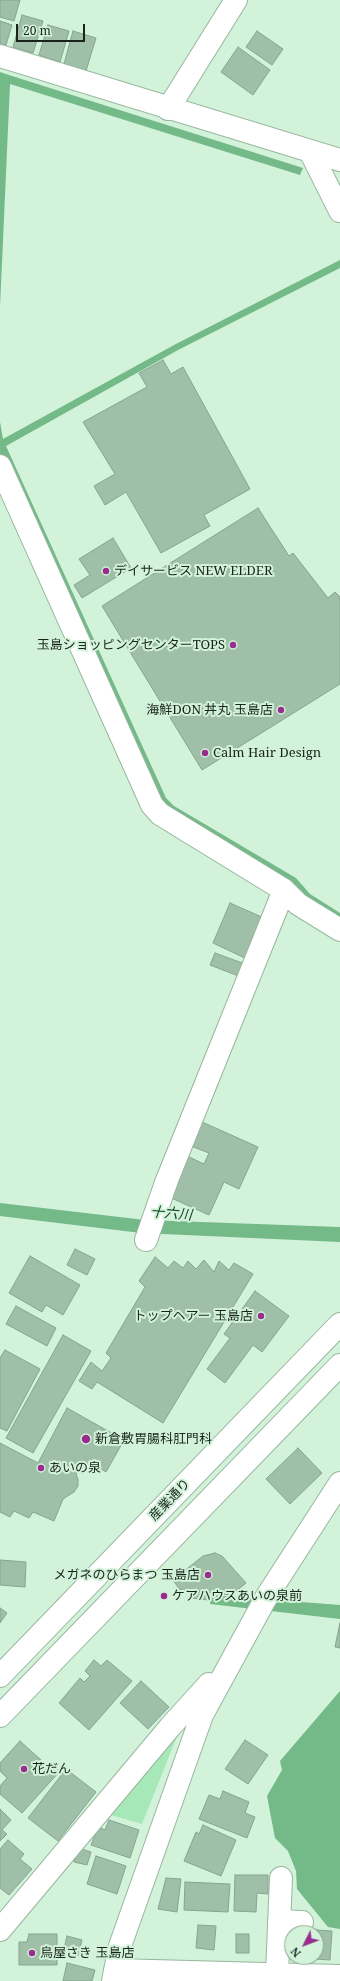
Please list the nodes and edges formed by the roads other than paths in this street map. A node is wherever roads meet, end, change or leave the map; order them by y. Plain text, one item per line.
1 (236, 0) edge
2 (0, 56) edge
3 (168, 109) junction
4 (310, 151) junction
5 (340, 160) edge
6 (340, 211) edge
7 (0, 466) edge
8 (284, 890) junction
9 (340, 930) edge
10 (146, 1240) dead end
11 (340, 1324) edge
12 (340, 1365) edge
13 (340, 1483) edge
14 (231, 1659) junction
15 (0, 1676) edge
16 (0, 1716) edge
17 (281, 1878) dead end
18 (279, 1921) junction
19 (302, 1922) dead end
20 (0, 1930) edge
21 (277, 1974) junction
22 (114, 1976) edge
23 (340, 1976) edge

1 - 3 street
2 - 3 street
3 - 4 street
4 - 5 street
4 - 6 street
7 - 8 street
8 - 9 street
8 - 10 street
11 - 15 street, 産業通り
12 - 16 street
13 - 14 street
14 - 20 street
14 - 22 street
17 - 18 street
18 - 19 street
18 - 21 street
21 - 22 street
21 - 23 street

